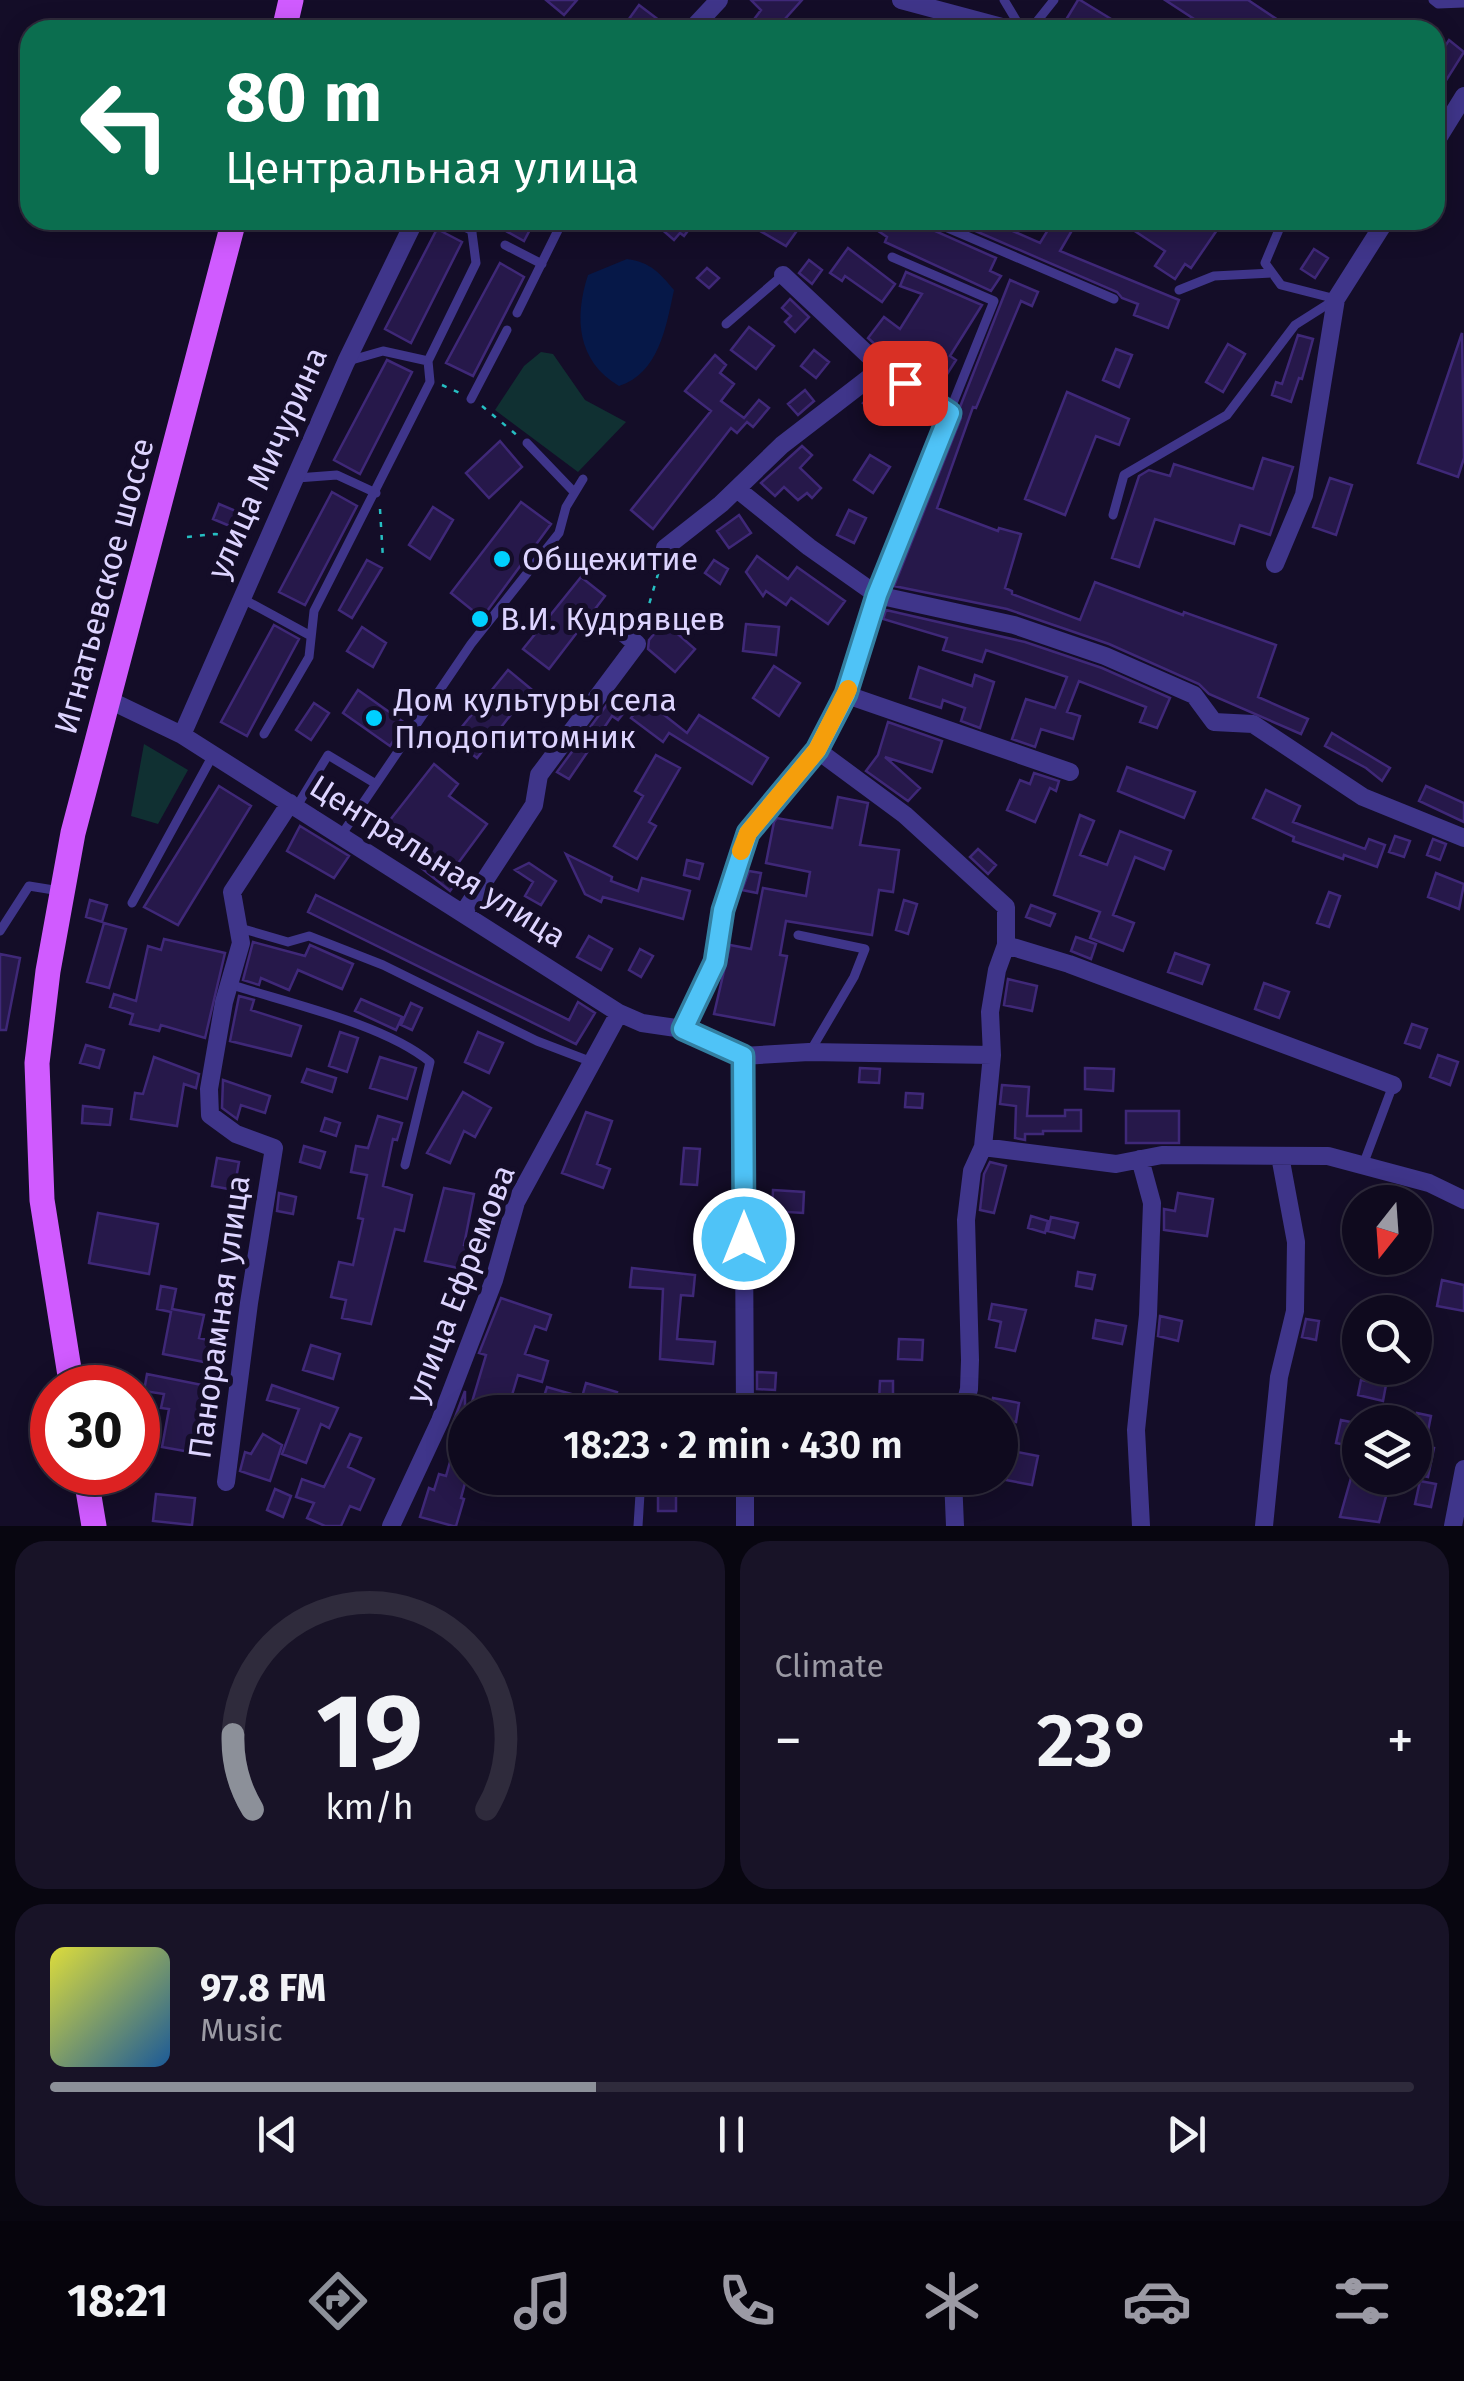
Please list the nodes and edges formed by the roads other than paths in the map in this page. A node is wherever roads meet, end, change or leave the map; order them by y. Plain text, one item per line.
1 (719, 0) edge
2 (901, 0) edge
3 (1054, 0) edge
4 (1433, 0) edge
5 (1464, 3) edge
6 (700, 20) edge
7 (975, 20) edge
8 (1038, 20) edge
9 (1464, 96) edge
10 (1445, 126) edge
11 (231, 230) edge
12 (410, 230) edge
13 (470, 230) edge
14 (558, 230) edge
15 (952, 230) edge
16 (1280, 230) edge
17 (1380, 230) edge
18 (505, 245) dead end
19 (892, 257) dead end
20 (542, 264) junction
21 (1272, 273) junction
22 (784, 275) joint
23 (1178, 290) dead end
24 (1114, 299) dead end
25 (1336, 299) junction
26 (517, 312) dead end
27 (726, 324) dead end
28 (508, 330) dead end
29 (428, 361) junction
30 (346, 362) junction
31 (882, 368) junction
32 (471, 399) road end
33 (950, 413) junction
34 (527, 443) road end
35 (294, 478) junction
36 (583, 479) dead end
37 (737, 489) junction
38 (574, 492) junction
39 (376, 493) junction
40 (1112, 515) dead end
41 (665, 548) road end
42 (1276, 564) dead end
43 (877, 595) junction
44 (240, 598) junction
45 (611, 624) dead end
46 (311, 636) junction
47 (846, 694) junction
48 (106, 699) junction
49 (264, 734) dead end
50 (182, 735) junction
51 (817, 750) junction
52 (214, 754) junction
53 (1070, 772) dead end
54 (376, 784) junction
55 (294, 804) junction
56 (342, 834) junction
57 (1464, 838) edge
58 (63, 892) junction
59 (132, 903) dead end
60 (464, 912) junction
61 (238, 927) junction
62 (0, 931) edge
63 (798, 935) dead end
64 (1006, 945) junction
65 (229, 984) junction
66 (619, 1012) junction
67 (683, 1029) junction
68 (809, 1052) junction
69 (992, 1055) junction
70 (743, 1056) junction
71 (592, 1062) junction
72 (1393, 1086) joint
73 (983, 1147) junction
74 (1280, 1156) junction
75 (1140, 1160) junction
76 (406, 1165) dead end
77 (1364, 1165) junction
78 (1464, 1200) edge
79 (68, 1365) edge
80 (745, 1395) edge
81 (967, 1395) edge
82 (1464, 1468) edge
83 (226, 1482) dead end
84 (89, 1495) edge
85 (640, 1495) edge
86 (745, 1495) edge
87 (954, 1495) edge
88 (94, 1526) edge
89 (390, 1526) edge
90 (638, 1526) edge
91 (745, 1526) edge
92 (955, 1526) edge
93 (1141, 1526) edge
94 (1264, 1526) edge
95 (1453, 1526) edge

1 - 6 street
2 - 7 street
3 - 8 lane
4 - 5 lane
9 - 10 street
11 - 48 main road, Игнатьевское шоссе
12 - 30 street, улица Мичурина
13 - 29 lane
14 - 20 lane
15 - 24 lane
16 - 21 lane
17 - 25 street
18 - 20 lane
19 - 33 lane
20 - 26 lane
21 - 23 lane
21 - 25 lane
22 - 27 lane
22 - 31 street
25 - 40 lane
25 - 42 street
28 - 32 lane
29 - 30 lane
29 - 39 lane
30 - 35 street, улица Мичурина
31 - 33 street
31 - 37 street
33 - 43 street
34 - 38 lane
35 - 39 lane
35 - 44 street, улица Мичурина
36 - 38 lane
37 - 41 street
37 - 43 street
38 - 54 lane
39 - 46 lane
43 - 47 street
43 - 57 street
44 - 46 lane
44 - 50 street, улица Мичурина
45 - 60 street
46 - 49 lane
47 - 51 street
47 - 53 street
48 - 50 street, Центральная улица
48 - 58 main road, Игнатьевское шоссе
50 - 52 street, Центральная улица
51 - 64 street
51 - 67 street
52 - 55 street, Центральная улица
52 - 59 lane
54 - 55 lane
54 - 56 lane
55 - 56 street, Центральная улица
55 - 61 street, Панорамная улица
56 - 60 street, Центральная улица
58 - 62 lane
58 - 79 main road, Игнатьевское шоссе
60 - 66 street, Центральная улица
61 - 65 street, Панорамная улица
61 - 71 lane
63 - 68 lane
64 - 69 street
64 - 72 street
65 - 76 lane
65 - 83 street, Панорамная улица
66 - 67 street, Центральная улица
66 - 71 street, улица Ефремова
67 - 70 street, Центральная улица
68 - 69 street
68 - 70 street
69 - 73 street
70 - 80 street
71 - 89 street, улица Ефремова
72 - 77 lane
73 - 75 street
73 - 81 street
74 - 75 street
74 - 77 street
74 - 94 street
75 - 93 street
77 - 78 street
82 - 95 street
84 - 88 main road
85 - 90 lane
86 - 91 street
87 - 92 street

